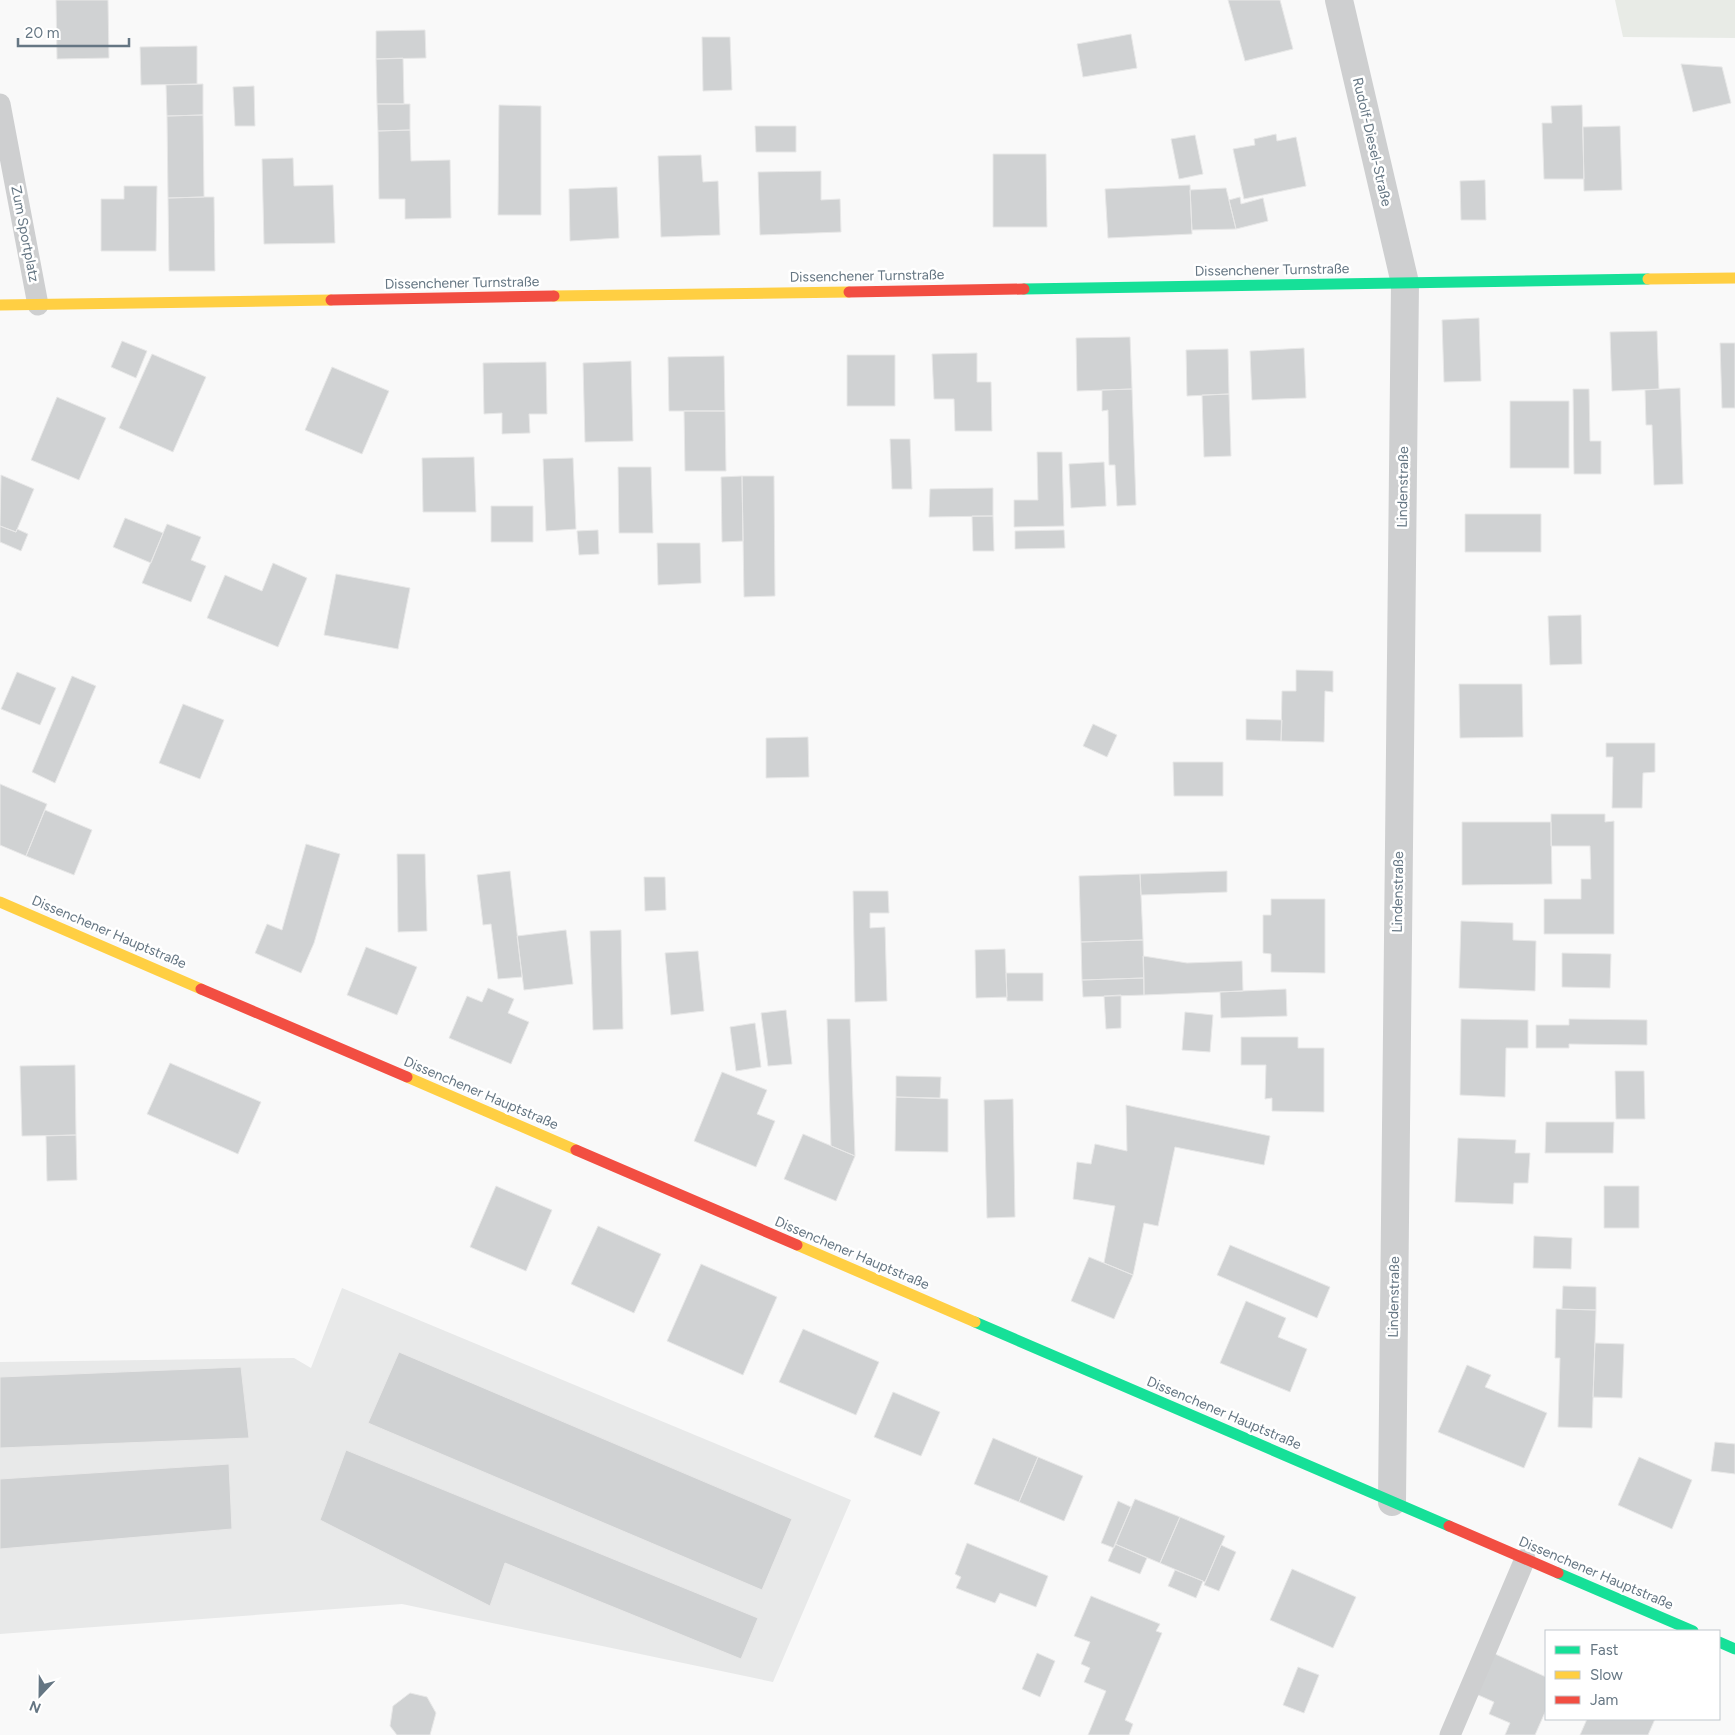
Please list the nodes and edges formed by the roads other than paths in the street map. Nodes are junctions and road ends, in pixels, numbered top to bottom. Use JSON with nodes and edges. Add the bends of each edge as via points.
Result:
{"nodes":[{"id":1,"x":1339,"y":0,"type":"edge"},
{"id":2,"x":0,"y":104,"type":"edge"},
{"id":3,"x":1735,"y":278,"type":"edge"},
{"id":4,"x":1405,"y":283,"type":"junction"},
{"id":5,"x":38,"y":305,"type":"junction"},
{"id":6,"x":0,"y":306,"type":"edge"},
{"id":7,"x":0,"y":902,"type":"edge"},
{"id":8,"x":1392,"y":1502,"type":"junction"},
{"id":9,"x":1526,"y":1559,"type":"junction"},
{"id":10,"x":1691,"y":1630,"type":"edge"},
{"id":11,"x":1720,"y":1642,"type":"edge"},
{"id":12,"x":1735,"y":1649,"type":"edge"},
{"id":13,"x":1450,"y":1735,"type":"edge"}],
"edges":[{"from":1,"to":4,"type":"street","name":"Rudolf-Diesel-Straße"},
{"from":2,"to":5,"type":"lane","name":"Zum Sportplatz"},
{"from":3,"to":4,"type":"main road","name":"Dissenchener Turnstraße"},
{"from":4,"to":5,"type":"main road","name":"Dissenchener Turnstraße"},
{"from":4,"to":8,"type":"street","name":"Lindenstraße"},
{"from":5,"to":6,"type":"main road","name":"Dissenchener Turnstraße"},
{"from":7,"to":8,"type":"main road","name":"Dissenchener Hauptstraße"},
{"from":8,"to":9,"type":"main road","name":"Dissenchener Hauptstraße"},
{"from":9,"to":10,"type":"main road","name":"Dissenchener Hauptstraße"},
{"from":9,"to":13,"type":"lane"},
{"from":11,"to":12,"type":"main road"}]}
